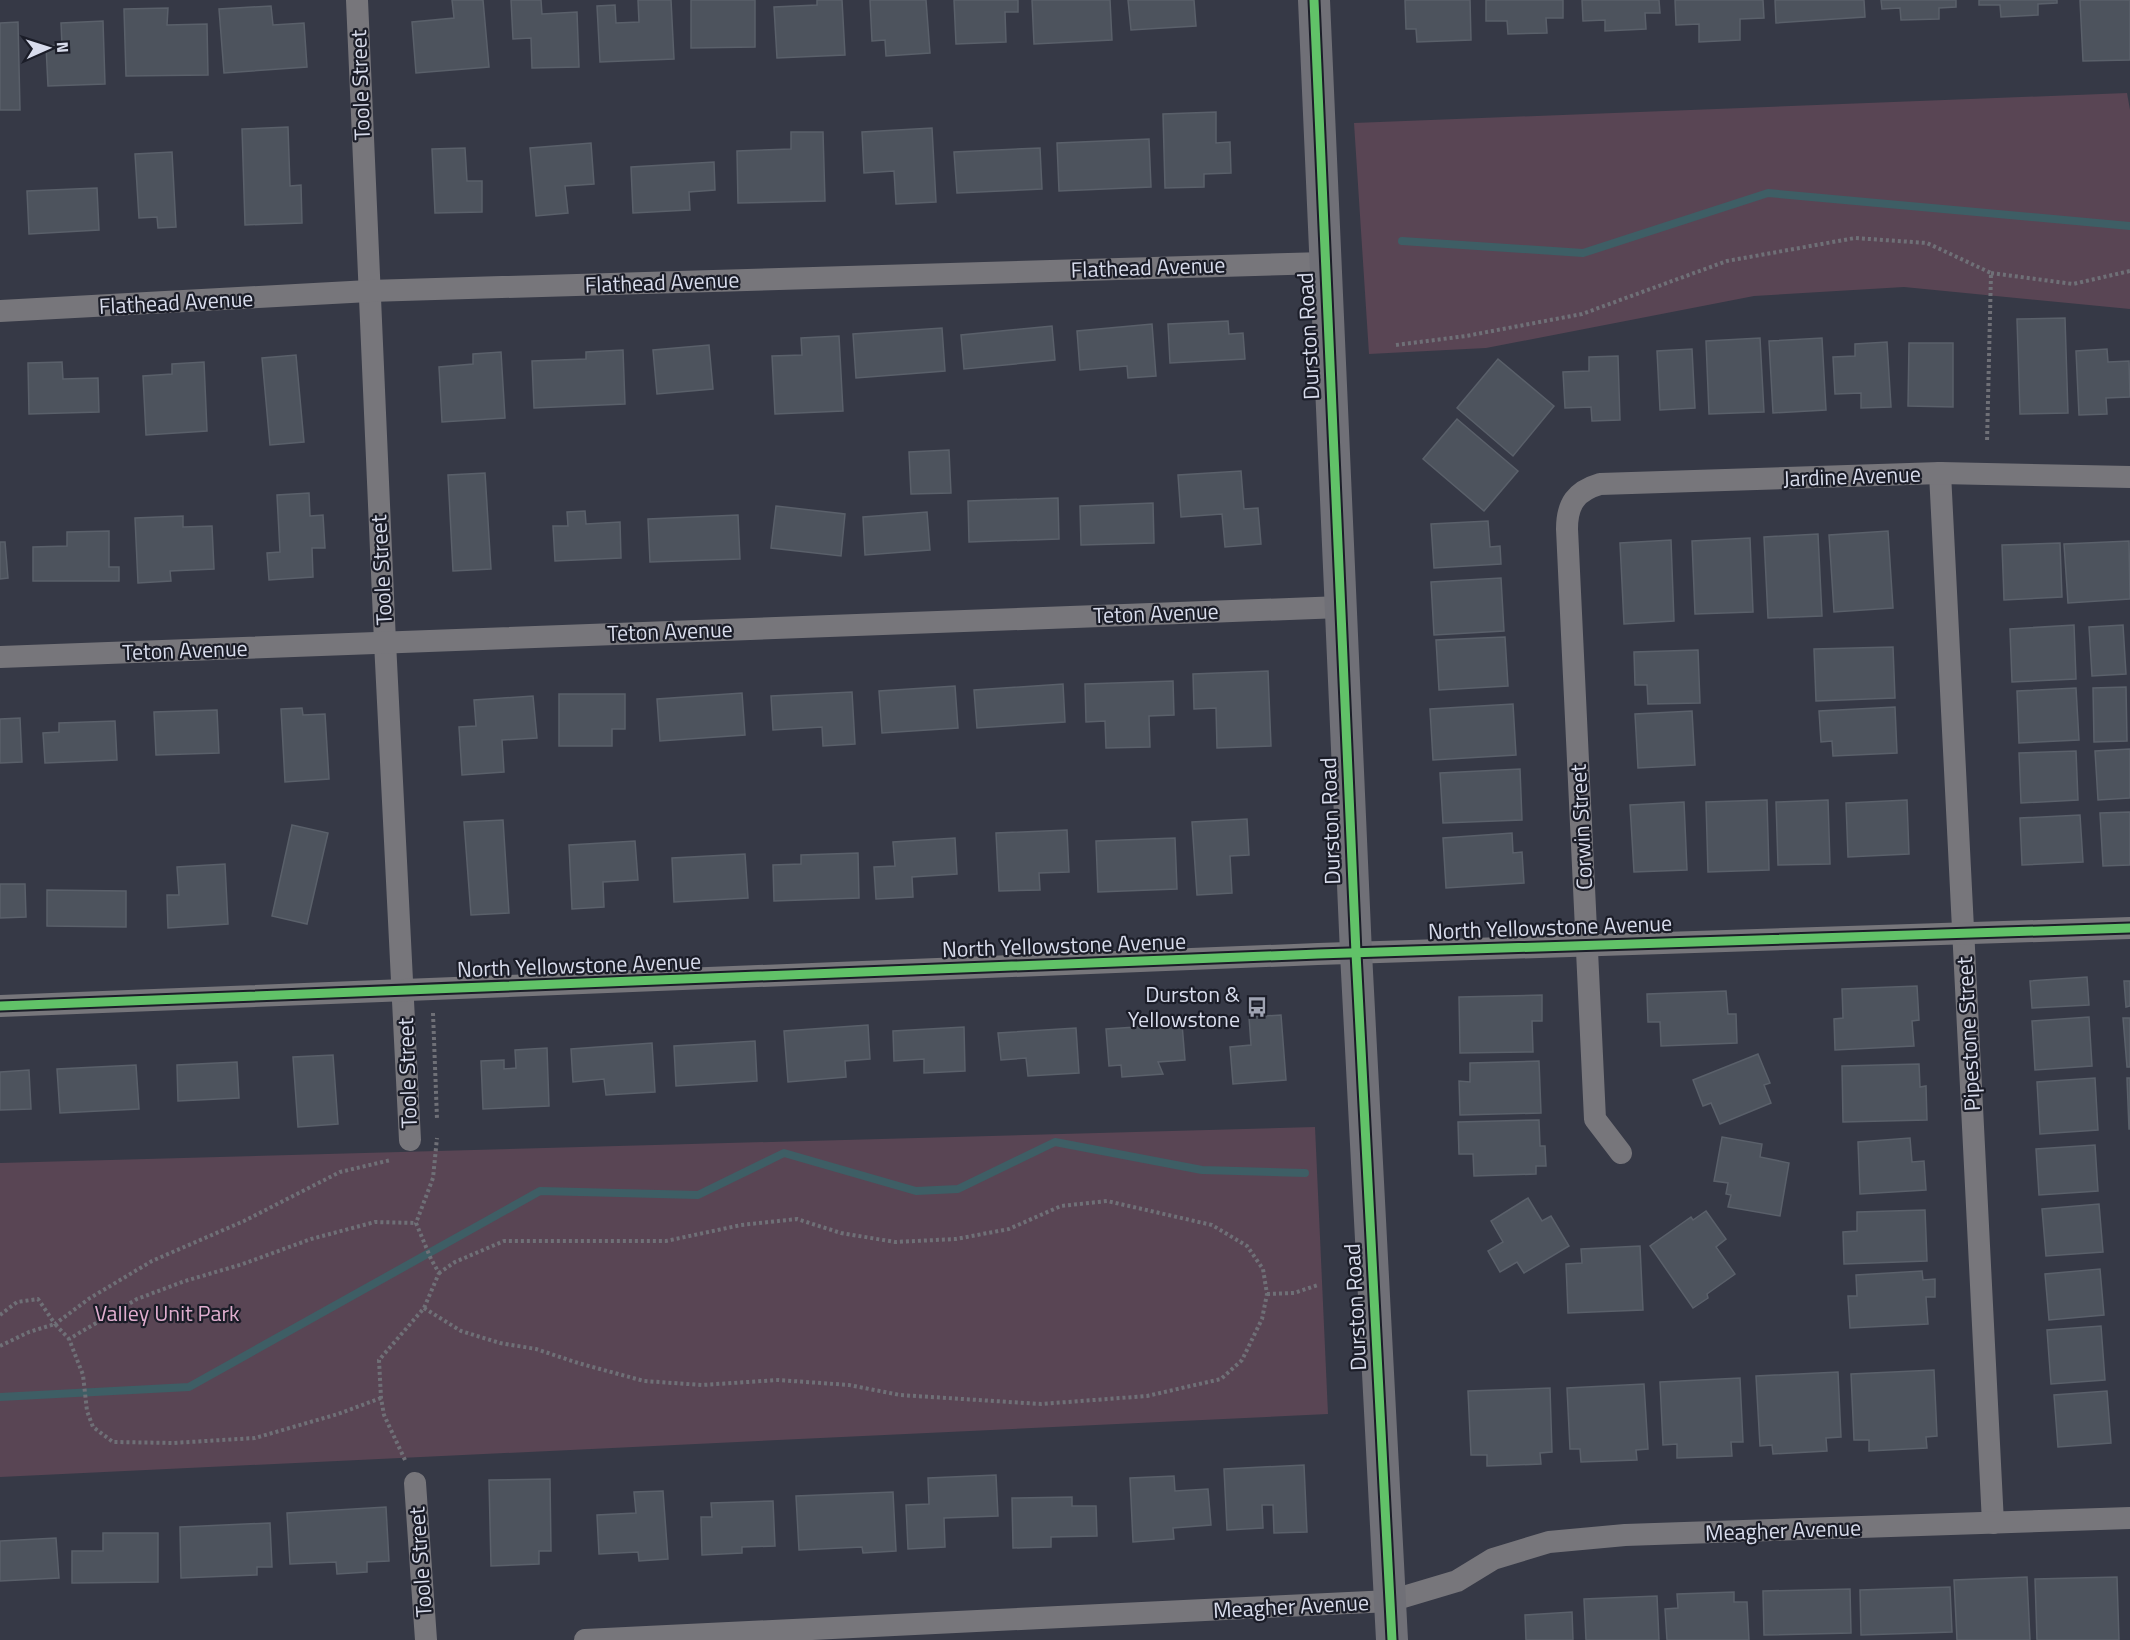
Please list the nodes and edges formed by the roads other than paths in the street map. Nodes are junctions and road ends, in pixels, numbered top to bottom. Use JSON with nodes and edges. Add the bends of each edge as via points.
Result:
{"nodes":[{"id":1,"x":357,"y":0,"type":"edge"},
{"id":2,"x":1314,"y":0,"type":"edge"},
{"id":3,"x":1324,"y":263,"type":"junction"},
{"id":4,"x":369,"y":291,"type":"junction"},
{"id":5,"x":0,"y":311,"type":"edge"},
{"id":6,"x":1940,"y":473,"type":"junction"},
{"id":7,"x":2130,"y":477,"type":"edge"},
{"id":8,"x":1578,"y":495,"type":"joint"},
{"id":9,"x":1341,"y":607,"type":"junction"},
{"id":10,"x":385,"y":642,"type":"junction"},
{"id":11,"x":0,"y":657,"type":"edge"},
{"id":12,"x":2130,"y":928,"type":"edge"},
{"id":13,"x":1963,"y":933,"type":"junction"},
{"id":14,"x":1587,"y":945,"type":"junction"},
{"id":15,"x":1356,"y":953,"type":"junction"},
{"id":16,"x":404,"y":991,"type":"junction"},
{"id":17,"x":0,"y":1006,"type":"edge"},
{"id":18,"x":410,"y":1140,"type":"dead end"},
{"id":19,"x":1622,"y":1153,"type":"dead end"},
{"id":20,"x":415,"y":1483,"type":"road end"},
{"id":21,"x":2130,"y":1518,"type":"edge"},
{"id":22,"x":1993,"y":1522,"type":"junction"},
{"id":23,"x":1390,"y":1601,"type":"junction"},
{"id":24,"x":426,"y":1640,"type":"edge"},
{"id":25,"x":585,"y":1640,"type":"edge"},
{"id":26,"x":1392,"y":1640,"type":"edge"}],
"edges":[{"from":1,"to":4,"type":"street","name":"Toole Street"},
{"from":2,"to":3,"type":"main road","name":"Durston Road"},
{"from":3,"to":4,"type":"street","name":"Flathead Avenue"},
{"from":3,"to":9,"type":"main road","name":"Durston Road"},
{"from":4,"to":5,"type":"street","name":"Flathead Avenue"},
{"from":4,"to":10,"type":"street","name":"Toole Street"},
{"from":6,"to":7,"type":"street","name":"Jardine Avenue"},
{"from":6,"to":8,"type":"street","name":"Jardine Avenue","via":[[1600,484]]},
{"from":6,"to":13,"type":"street","name":"Pipestone Street"},
{"from":8,"to":14,"type":"street","name":"Corwin Street","via":[[1569,507],[1567,529]]},
{"from":9,"to":10,"type":"street","name":"Teton Avenue"},
{"from":9,"to":15,"type":"main road","name":"Durston Road"},
{"from":10,"to":11,"type":"street","name":"Teton Avenue"},
{"from":10,"to":16,"type":"street","name":"Toole Street"},
{"from":12,"to":13,"type":"street","name":"North Yellowstone Avenue"},
{"from":13,"to":14,"type":"street","name":"North Yellowstone Avenue"},
{"from":13,"to":22,"type":"street","name":"Pipestone Street"},
{"from":14,"to":15,"type":"street","name":"North Yellowstone Avenue"},
{"from":14,"to":19,"type":"street","name":"Corwin Street","via":[[1595,1119]]},
{"from":15,"to":16,"type":"street","name":"North Yellowstone Avenue"},
{"from":15,"to":23,"type":"main road","name":"Durston Road"},
{"from":16,"to":17,"type":"street","name":"North Yellowstone Avenue"},
{"from":16,"to":18,"type":"street","name":"Toole Street"},
{"from":20,"to":24,"type":"street","name":"Toole Street"},
{"from":21,"to":22,"type":"street","name":"Meagher Avenue"},
{"from":22,"to":23,"type":"street","name":"Meagher Avenue","via":[[1625,1535],[1549,1542],[1493,1559],[1457,1581]]},
{"from":23,"to":25,"type":"street","name":"Meagher Avenue"},
{"from":23,"to":26,"type":"main road","name":"Durston Road"}]}
